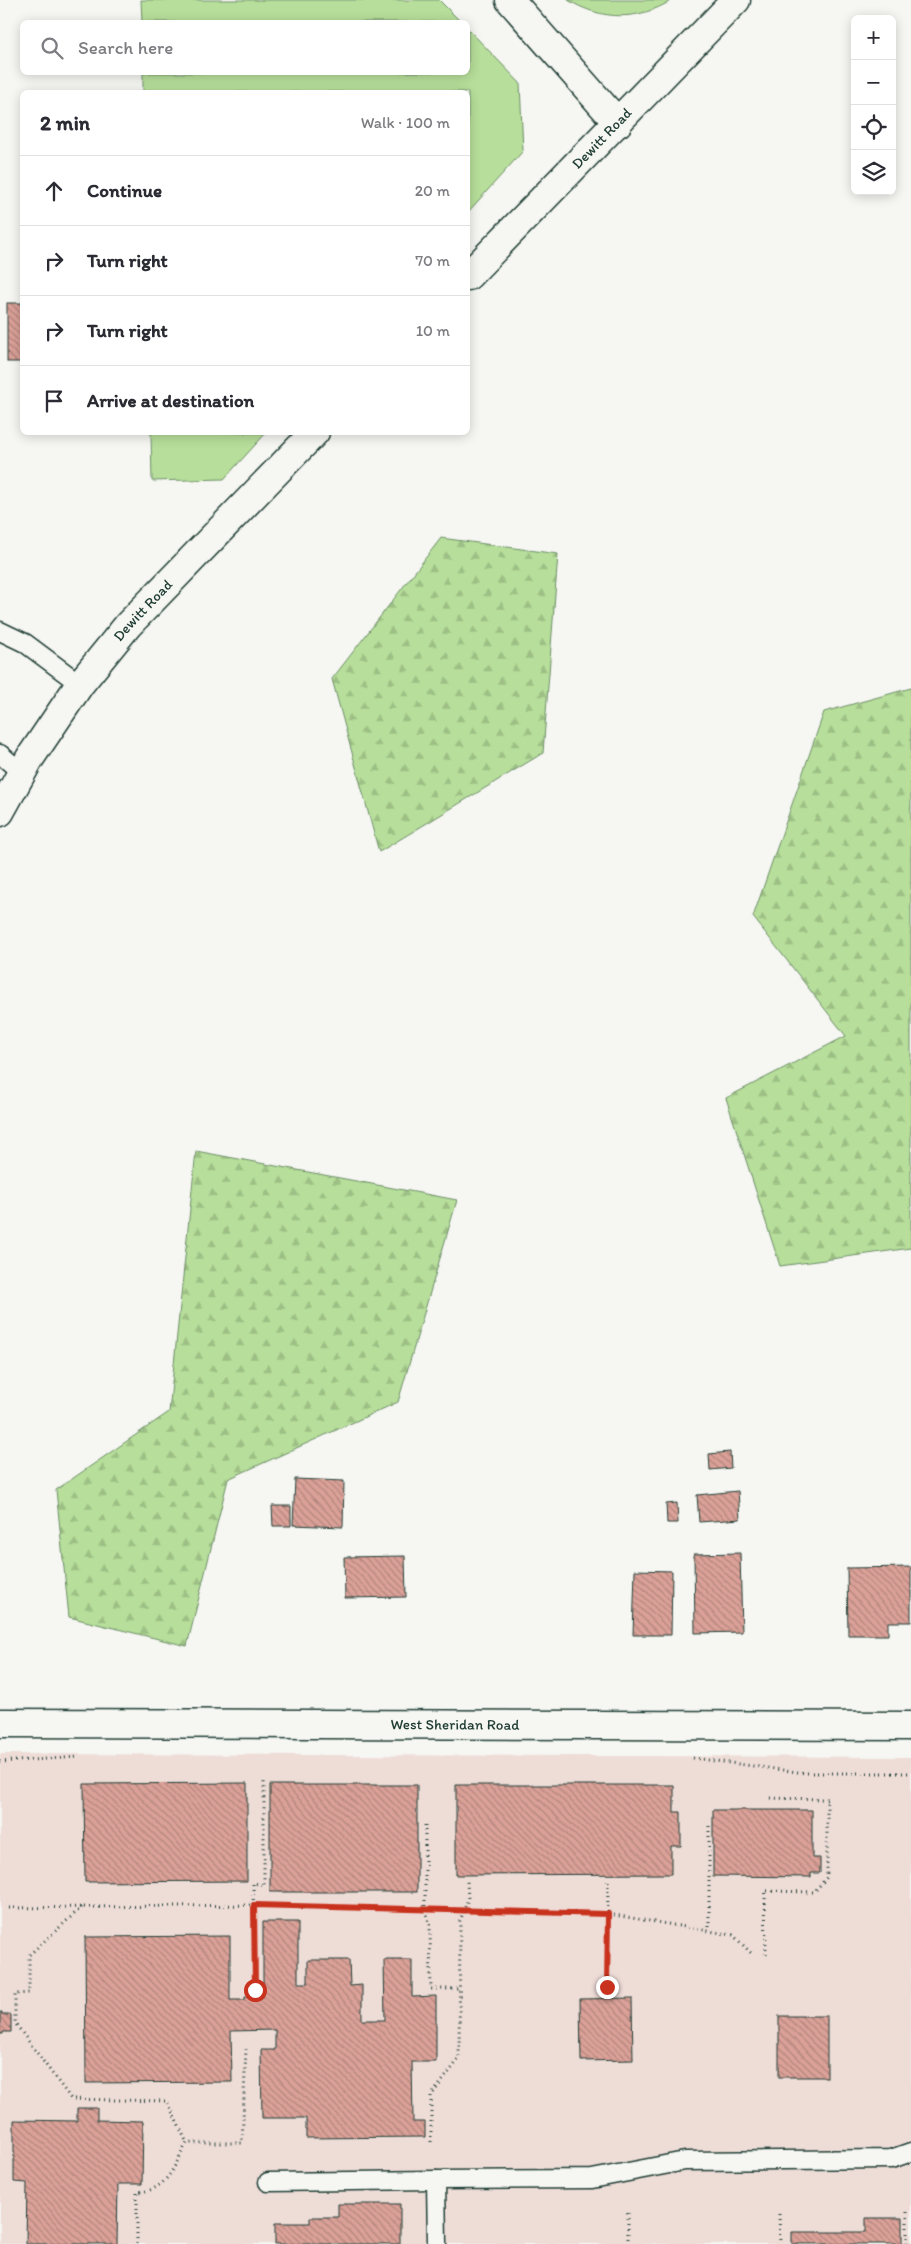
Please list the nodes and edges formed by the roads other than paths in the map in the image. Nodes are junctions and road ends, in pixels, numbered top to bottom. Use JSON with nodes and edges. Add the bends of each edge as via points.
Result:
{"nodes":[{"id":1,"x":510,"y":0,"type":"edge"},
{"id":2,"x":736,"y":0,"type":"edge"},
{"id":3,"x":618,"y":123,"type":"junction"},
{"id":4,"x":470,"y":274,"type":"edge"},
{"id":5,"x":312,"y":435,"type":"edge"},
{"id":6,"x":0,"y":632,"type":"edge"},
{"id":7,"x":80,"y":684,"type":"junction"},
{"id":8,"x":0,"y":754,"type":"edge"},
{"id":9,"x":22,"y":773,"type":"junction"},
{"id":10,"x":0,"y":812,"type":"edge"},
{"id":11,"x":0,"y":1723,"type":"edge"},
{"id":12,"x":911,"y":1726,"type":"edge"},
{"id":13,"x":911,"y":2152,"type":"edge"},
{"id":14,"x":436,"y":2180,"type":"junction"},
{"id":15,"x":268,"y":2182,"type":"dead end"},
{"id":16,"x":437,"y":2244,"type":"edge"}],
"edges":[{"from":1,"to":3,"type":"street"},
{"from":2,"to":3,"type":"street","name":"Dewitt Road"},
{"from":3,"to":4,"type":"street","name":"Dewitt Road"},
{"from":5,"to":7,"type":"street","name":"Dewitt Road","via":[[128,625]]},
{"from":6,"to":7,"type":"lane","via":[[25,643]]},
{"from":7,"to":9,"type":"street","name":"Dewitt Road"},
{"from":8,"to":9,"type":"lane"},
{"from":9,"to":10,"type":"street","name":"Dewitt Road"},
{"from":11,"to":12,"type":"street","name":"West Sheridan Road"},
{"from":13,"to":14,"type":"lane","via":[[891,2159],[685,2161],[592,2179]]},
{"from":14,"to":15,"type":"lane"},
{"from":14,"to":16,"type":"lane"}]}
